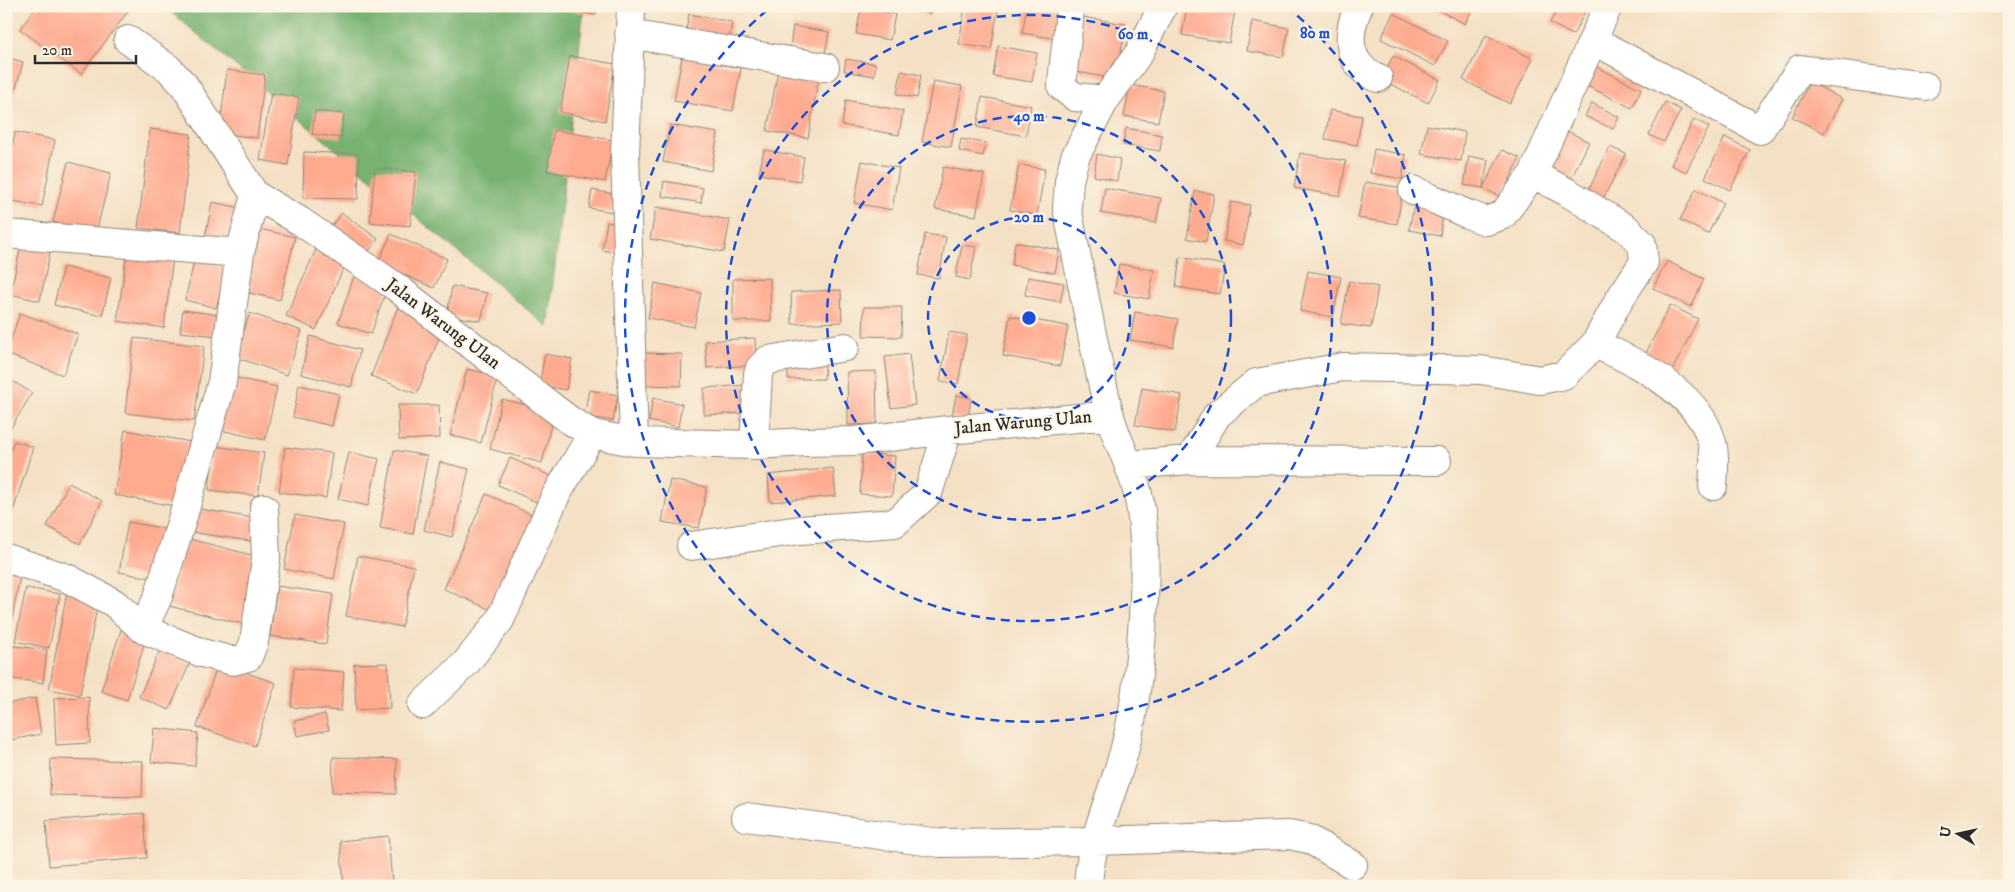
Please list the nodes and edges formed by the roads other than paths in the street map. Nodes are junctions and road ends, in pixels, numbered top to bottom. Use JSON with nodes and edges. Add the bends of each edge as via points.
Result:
{"nodes":[{"id":1,"x":631,"y":6,"type":"edge"},
{"id":2,"x":1070,"y":6,"type":"edge"},
{"id":3,"x":1164,"y":6,"type":"edge"},
{"id":4,"x":1359,"y":6,"type":"edge"},
{"id":5,"x":1608,"y":6,"type":"edge"},
{"id":6,"x":629,"y":34,"type":"junction"},
{"id":7,"x":128,"y":40,"type":"dead end"},
{"id":8,"x":1593,"y":40,"type":"junction"},
{"id":9,"x":825,"y":67,"type":"dead end"},
{"id":10,"x":1378,"y":78,"type":"dead end"},
{"id":11,"x":1925,"y":86,"type":"dead end"},
{"id":12,"x":1105,"y":100,"type":"junction"},
{"id":13,"x":1533,"y":174,"type":"junction"},
{"id":14,"x":1413,"y":190,"type":"dead end"},
{"id":15,"x":255,"y":195,"type":"junction"},
{"id":16,"x":6,"y":234,"type":"edge"},
{"id":17,"x":240,"y":253,"type":"junction"},
{"id":18,"x":1595,"y":344,"type":"junction"},
{"id":19,"x":845,"y":347,"type":"dead end"},
{"id":20,"x":1110,"y":415,"type":"junction"},
{"id":21,"x":948,"y":430,"type":"junction"},
{"id":22,"x":592,"y":434,"type":"junction"},
{"id":23,"x":634,"y":442,"type":"junction"},
{"id":24,"x":754,"y":445,"type":"junction"},
{"id":25,"x":1190,"y":460,"type":"junction"},
{"id":26,"x":1437,"y":461,"type":"dead end"},
{"id":27,"x":1129,"y":465,"type":"junction"},
{"id":28,"x":1712,"y":486,"type":"dead end"},
{"id":29,"x":264,"y":508,"type":"dead end"},
{"id":30,"x":691,"y":546,"type":"dead end"},
{"id":31,"x":6,"y":558,"type":"edge"},
{"id":32,"x":143,"y":629,"type":"junction"},
{"id":33,"x":422,"y":705,"type":"dead end"},
{"id":34,"x":746,"y":817,"type":"dead end"},
{"id":35,"x":1095,"y":841,"type":"junction"},
{"id":36,"x":1353,"y":865,"type":"dead end"},
{"id":37,"x":1088,"y":886,"type":"edge"}],
"edges":[{"from":1,"to":6,"type":"street"},
{"from":2,"to":12,"type":"street","via":[[1062,86],[1075,96]]},
{"from":3,"to":12,"type":"street","via":[[1139,53]]},
{"from":4,"to":10,"type":"street","via":[[1350,35],[1352,52],[1364,71]]},
{"from":5,"to":8,"type":"street"},
{"from":6,"to":9,"type":"street"},
{"from":6,"to":23,"type":"street","via":[[625,155]]},
{"from":7,"to":15,"type":"street","name":"Jalan Warung Ulan","via":[[168,68],[184,85]]},
{"from":8,"to":11,"type":"street","via":[[1760,130],[1800,69]]},
{"from":8,"to":13,"type":"street"},
{"from":12,"to":20,"type":"street","via":[[1075,156],[1067,208]]},
{"from":13,"to":14,"type":"street","via":[[1503,215],[1486,220]]},
{"from":13,"to":18,"type":"street","via":[[1628,229],[1642,244],[1644,262]]},
{"from":15,"to":17,"type":"street"},
{"from":15,"to":22,"type":"street","name":"Jalan Warung Ulan","via":[[300,221],[396,287]]},
{"from":16,"to":17,"type":"street"},
{"from":17,"to":32,"type":"street","via":[[222,382],[158,597]]},
{"from":18,"to":25,"type":"street","via":[[1564,375],[1540,380],[1481,370],[1343,367],[1256,383],[1217,414]]},
{"from":18,"to":28,"type":"street","via":[[1649,370],[1686,399],[1710,436],[1715,461]]},
{"from":19,"to":24,"type":"street","via":[[768,360],[760,368],[756,386]]},
{"from":20,"to":21,"type":"street","name":"Jalan Warung Ulan"},
{"from":20,"to":27,"type":"street","name":"Jalan Warung Ulan"},
{"from":21,"to":24,"type":"street","name":"Jalan Warung Ulan","via":[[855,442]]},
{"from":21,"to":30,"type":"street","via":[[928,493],[895,523],[800,530]]},
{"from":22,"to":23,"type":"street","name":"Jalan Warung Ulan"},
{"from":22,"to":33,"type":"street","via":[[555,497],[500,620],[466,663]]},
{"from":23,"to":24,"type":"street","name":"Jalan Warung Ulan"},
{"from":25,"to":26,"type":"street"},
{"from":25,"to":27,"type":"street"},
{"from":27,"to":35,"type":"street","name":"Jalan Warung Ulan","via":[[1139,496],[1143,532],[1142,631],[1130,728]]},
{"from":29,"to":32,"type":"street","via":[[266,559],[254,642],[248,657],[234,661],[202,653]]},
{"from":31,"to":32,"type":"street","via":[[67,578],[114,603]]},
{"from":34,"to":35,"type":"street","via":[[940,843]]},
{"from":35,"to":36,"type":"street","via":[[1289,835],[1309,839]]},
{"from":35,"to":37,"type":"street","name":"Jalan Warung Ulan"}]}
